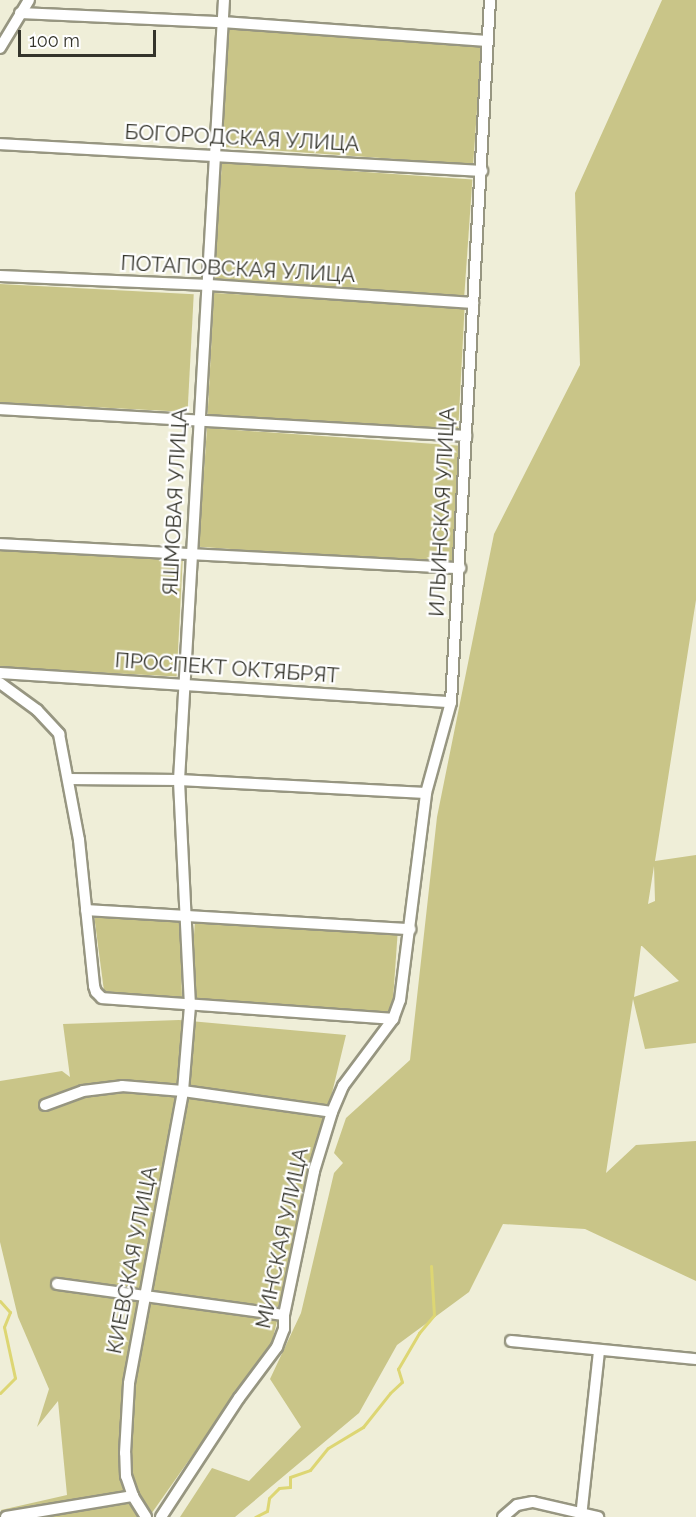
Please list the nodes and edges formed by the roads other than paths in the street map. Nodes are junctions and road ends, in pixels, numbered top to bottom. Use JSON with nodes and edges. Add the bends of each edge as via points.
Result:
{"nodes":[{"id":1,"x":29,"y":0,"type":"edge"},
{"id":2,"x":224,"y":0,"type":"edge"},
{"id":3,"x":490,"y":0,"type":"edge"},
{"id":4,"x":20,"y":13,"type":"junction"},
{"id":5,"x":222,"y":22,"type":"junction"},
{"id":6,"x":488,"y":41,"type":"junction"},
{"id":7,"x":0,"y":48,"type":"edge"},
{"id":8,"x":0,"y":144,"type":"edge"},
{"id":9,"x":215,"y":156,"type":"junction"},
{"id":10,"x":482,"y":171,"type":"junction"},
{"id":11,"x":0,"y":276,"type":"edge"},
{"id":12,"x":209,"y":285,"type":"junction"},
{"id":13,"x":473,"y":303,"type":"junction"},
{"id":14,"x":0,"y":409,"type":"edge"},
{"id":15,"x":199,"y":423,"type":"junction"},
{"id":16,"x":466,"y":436,"type":"junction"},
{"id":17,"x":0,"y":544,"type":"edge"},
{"id":18,"x":191,"y":553,"type":"junction"},
{"id":19,"x":460,"y":568,"type":"junction"},
{"id":20,"x":0,"y":673,"type":"edge"},
{"id":21,"x":0,"y":683,"type":"edge"},
{"id":22,"x":184,"y":685,"type":"junction"},
{"id":23,"x":451,"y":702,"type":"junction"},
{"id":24,"x":68,"y":779,"type":"junction"},
{"id":25,"x":179,"y":780,"type":"junction"},
{"id":26,"x":426,"y":793,"type":"junction"},
{"id":27,"x":86,"y":910,"type":"junction"},
{"id":28,"x":187,"y":914,"type":"junction"},
{"id":29,"x":410,"y":929,"type":"junction"},
{"id":30,"x":190,"y":1006,"type":"junction"},
{"id":31,"x":393,"y":1019,"type":"junction"},
{"id":32,"x":183,"y":1091,"type":"junction"},
{"id":33,"x":45,"y":1105,"type":"dead end"},
{"id":34,"x":332,"y":1112,"type":"junction"},
{"id":35,"x":57,"y":1284,"type":"dead end"},
{"id":36,"x":145,"y":1294,"type":"junction"},
{"id":37,"x":284,"y":1315,"type":"junction"},
{"id":38,"x":511,"y":1341,"type":"dead end"},
{"id":39,"x":599,"y":1351,"type":"junction"},
{"id":40,"x":696,"y":1359,"type":"edge"},
{"id":41,"x":133,"y":1496,"type":"junction"},
{"id":42,"x":581,"y":1515,"type":"edge"},
{"id":43,"x":6,"y":1517,"type":"edge"},
{"id":44,"x":146,"y":1517,"type":"edge"},
{"id":45,"x":161,"y":1517,"type":"edge"},
{"id":46,"x":503,"y":1517,"type":"edge"},
{"id":47,"x":597,"y":1517,"type":"edge"}],
"edges":[{"from":1,"to":4,"type":"street"},
{"from":2,"to":5,"type":"street","name":"ЯШМОВАЯ УЛИЦА"},
{"from":3,"to":6,"type":"street","name":"ИЛЬИНСКАЯ УЛИЦА"},
{"from":4,"to":5,"type":"street"},
{"from":4,"to":7,"type":"street"},
{"from":5,"to":6,"type":"street"},
{"from":5,"to":9,"type":"street","name":"ЯШМОВАЯ УЛИЦА"},
{"from":6,"to":10,"type":"street","name":"ИЛЬИНСКАЯ УЛИЦА"},
{"from":8,"to":9,"type":"street","name":"БОГОРОДСКАЯ УЛИЦА"},
{"from":9,"to":10,"type":"street","name":"БОГОРОДСКАЯ УЛИЦА"},
{"from":9,"to":12,"type":"street","name":"ЯШМОВАЯ УЛИЦА"},
{"from":10,"to":13,"type":"street","name":"ИЛЬИНСКАЯ УЛИЦА"},
{"from":11,"to":12,"type":"street","name":"ПОТАПОВСКАЯ УЛИЦА"},
{"from":12,"to":13,"type":"street","name":"ПОТАПОВСКАЯ УЛИЦА"},
{"from":12,"to":15,"type":"street","name":"ЯШМОВАЯ УЛИЦА"},
{"from":13,"to":16,"type":"street","name":"ИЛЬИНСКАЯ УЛИЦА"},
{"from":14,"to":15,"type":"street"},
{"from":15,"to":16,"type":"street"},
{"from":15,"to":18,"type":"street","name":"ЯШМОВАЯ УЛИЦА"},
{"from":16,"to":19,"type":"street","name":"ИЛЬИНСКАЯ УЛИЦА"},
{"from":17,"to":18,"type":"street"},
{"from":18,"to":19,"type":"street"},
{"from":18,"to":22,"type":"street","name":"ЯШМОВАЯ УЛИЦА"},
{"from":19,"to":23,"type":"street","name":"ИЛЬИНСКАЯ УЛИЦА"},
{"from":20,"to":22,"type":"street","name":"ПРОСПЕКТ ОКТЯБРЯТ"},
{"from":21,"to":24,"type":"street","via":[[37,710],[59,734]]},
{"from":22,"to":23,"type":"street","name":"ПРОСПЕКТ ОКТЯБРЯТ"},
{"from":22,"to":25,"type":"street","name":"ЯШМОВАЯ УЛИЦА"},
{"from":23,"to":26,"type":"street","name":"ИЛЬИНСКАЯ УЛИЦА"},
{"from":24,"to":25,"type":"street"},
{"from":24,"to":27,"type":"street"},
{"from":25,"to":26,"type":"street"},
{"from":25,"to":28,"type":"street","name":"ЯШМОВАЯ УЛИЦА"},
{"from":26,"to":29,"type":"street","name":"ИЛЬИНСКАЯ УЛИЦА"},
{"from":27,"to":28,"type":"street"},
{"from":27,"to":30,"type":"street","via":[[96,992],[108,999]]},
{"from":28,"to":29,"type":"street"},
{"from":28,"to":30,"type":"street","name":"ЯШМОВАЯ УЛИЦА"},
{"from":29,"to":31,"type":"street","name":"ИЛЬИНСКАЯ УЛИЦА","via":[[400,1000]]},
{"from":30,"to":31,"type":"street"},
{"from":30,"to":32,"type":"street","name":"КИЕВСКАЯ УЛИЦА"},
{"from":31,"to":34,"type":"street","name":"МИНСКАЯ УЛИЦА","via":[[343,1086]]},
{"from":32,"to":33,"type":"street","via":[[122,1086],[83,1091]]},
{"from":32,"to":34,"type":"street"},
{"from":32,"to":36,"type":"street","name":"КИЕВСКАЯ УЛИЦА"},
{"from":34,"to":37,"type":"street","name":"МИНСКАЯ УЛИЦА","via":[[314,1171]]},
{"from":35,"to":36,"type":"street"},
{"from":36,"to":37,"type":"street"},
{"from":36,"to":41,"type":"street","name":"КИЕВСКАЯ УЛИЦА","via":[[129,1383],[126,1476]]},
{"from":37,"to":45,"type":"street","name":"МИНСКАЯ УЛИЦА","via":[[277,1347]]},
{"from":38,"to":39,"type":"street"},
{"from":39,"to":40,"type":"street"},
{"from":39,"to":42,"type":"street"},
{"from":41,"to":43,"type":"street"},
{"from":41,"to":44,"type":"street","name":"КИЕВСКАЯ УЛИЦА"},
{"from":42,"to":46,"type":"street","via":[[533,1502],[517,1505]]},
{"from":42,"to":47,"type":"street"}]}
